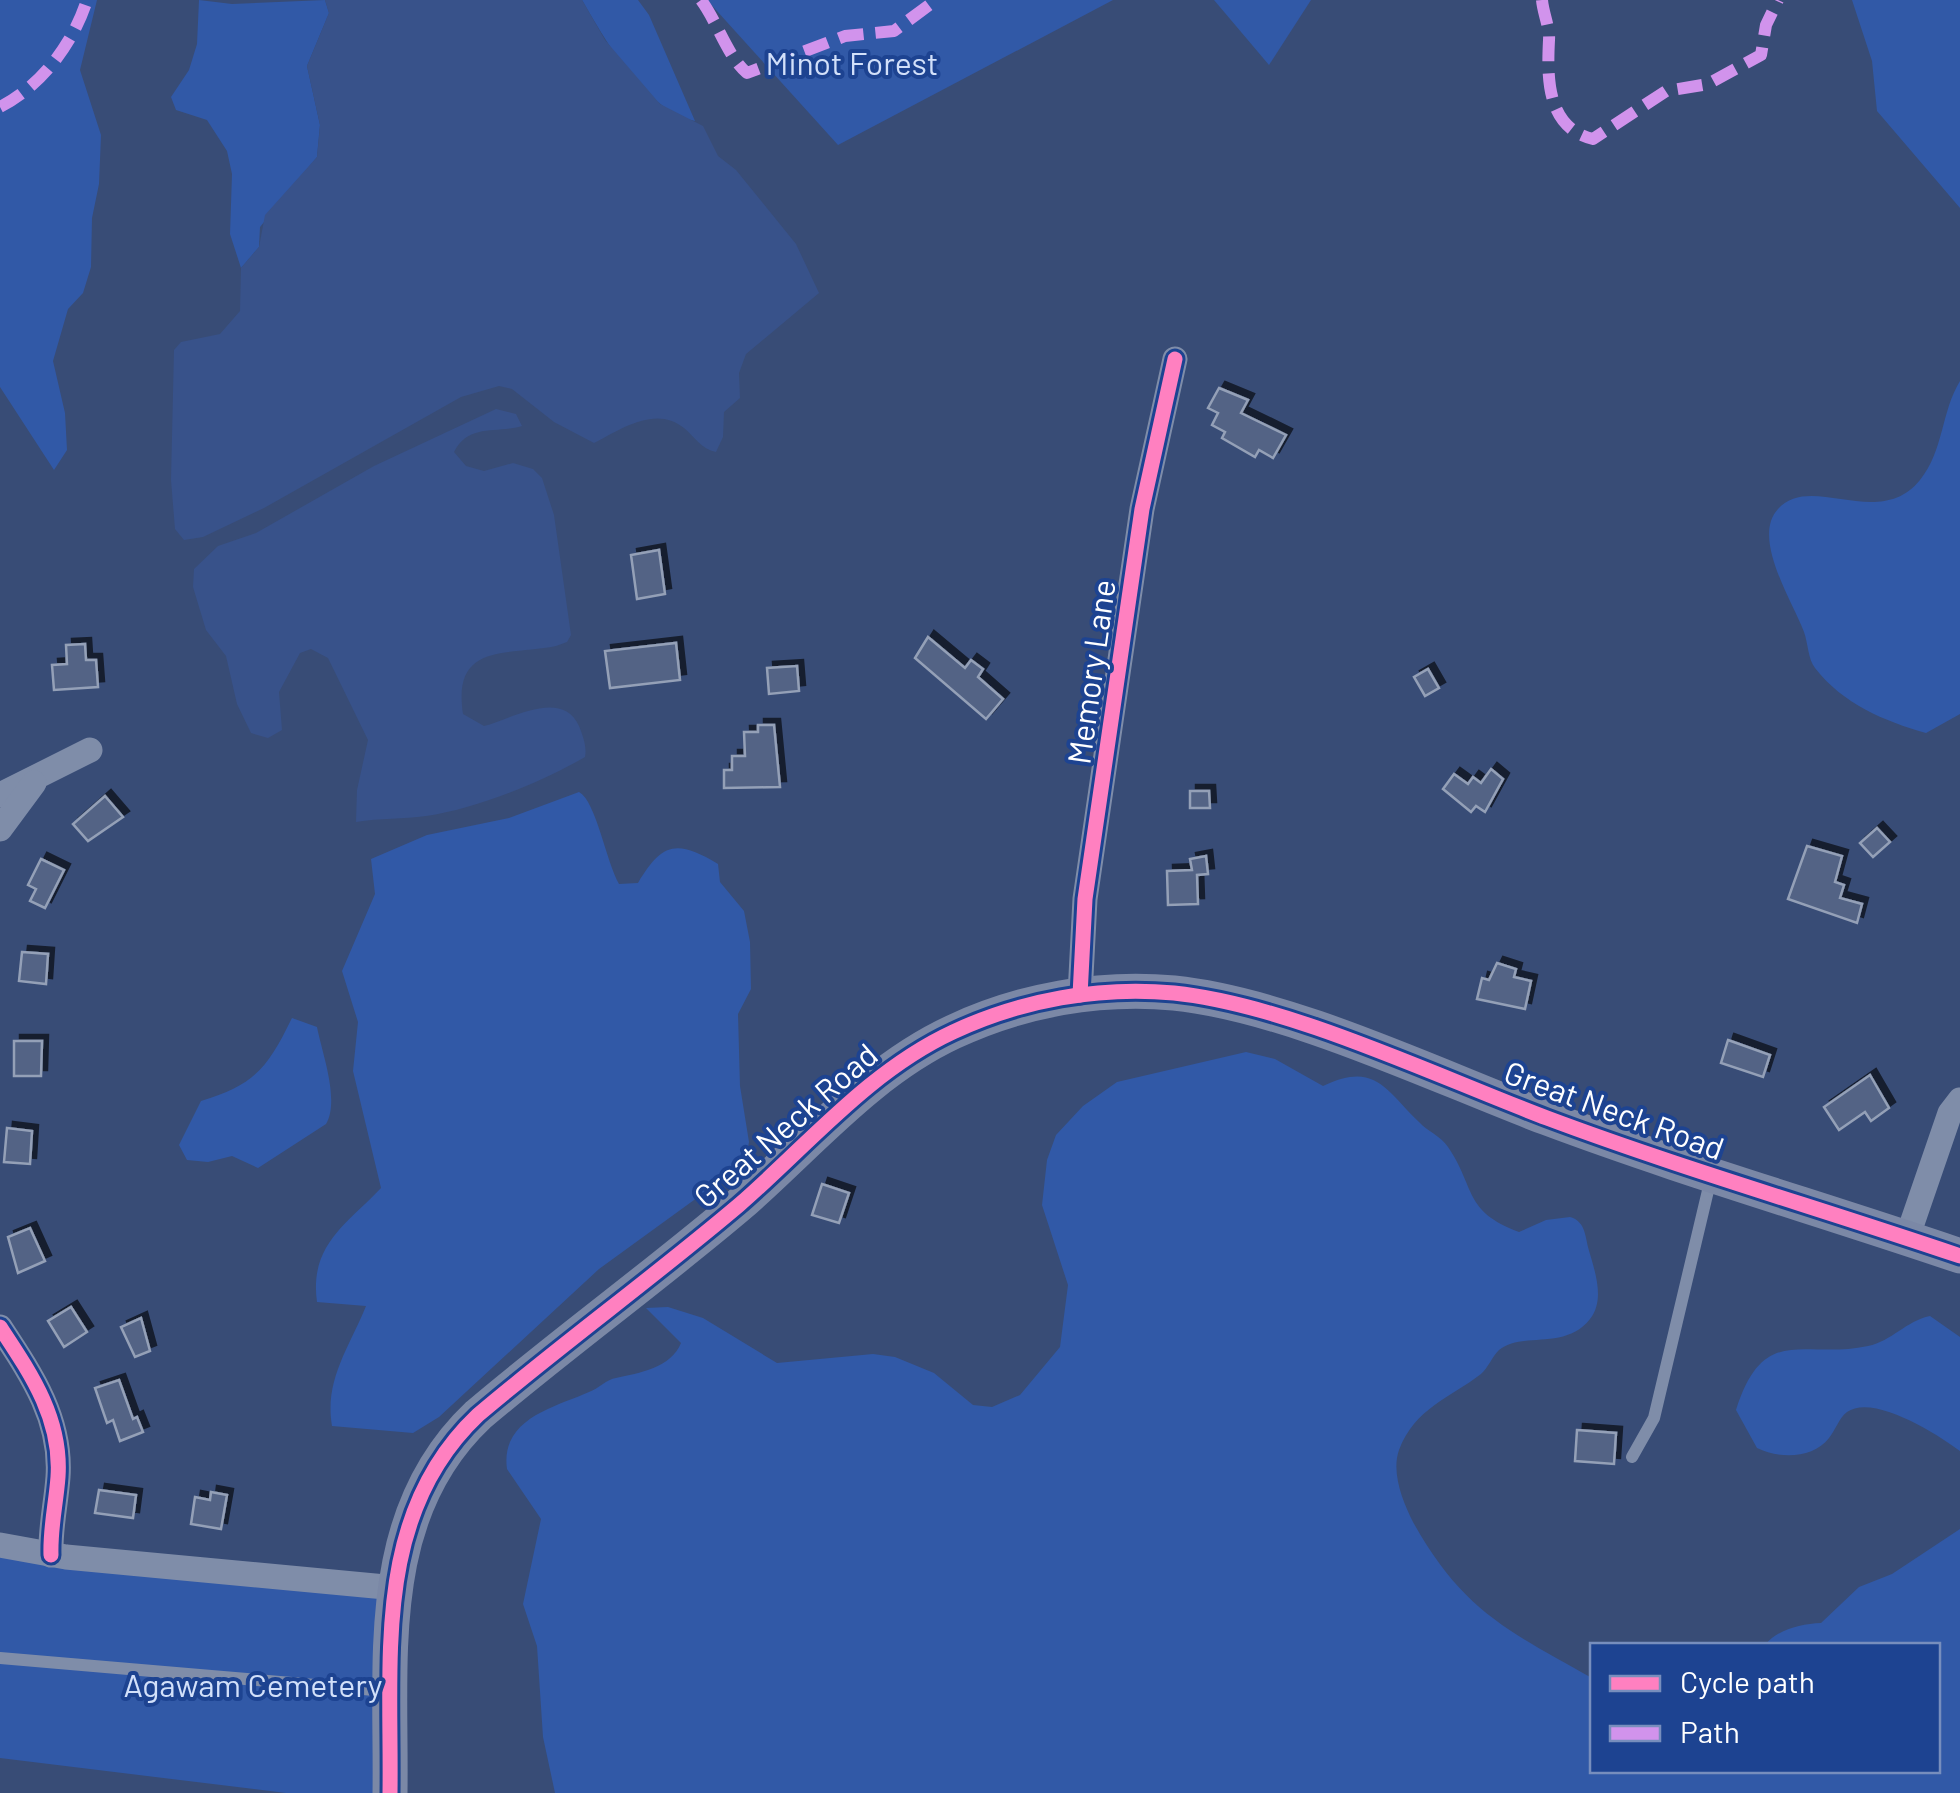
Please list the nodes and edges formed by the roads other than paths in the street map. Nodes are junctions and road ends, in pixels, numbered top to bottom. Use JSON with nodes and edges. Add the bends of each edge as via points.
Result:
{"nodes":[{"id":1,"x":1175,"y":359,"type":"dead end"},
{"id":2,"x":90,"y":750,"type":"dead end"},
{"id":3,"x":40,"y":776,"type":"junction"},
{"id":4,"x":0,"y":796,"type":"edge"},
{"id":5,"x":0,"y":829,"type":"edge"},
{"id":6,"x":1080,"y":996,"type":"junction"},
{"id":7,"x":1960,"y":1100,"type":"edge"},
{"id":8,"x":1712,"y":1176,"type":"junction"},
{"id":9,"x":1907,"y":1238,"type":"junction"},
{"id":10,"x":1960,"y":1256,"type":"edge"},
{"id":11,"x":0,"y":1327,"type":"edge"},
{"id":12,"x":1632,"y":1457,"type":"dead end"},
{"id":13,"x":0,"y":1545,"type":"edge"},
{"id":14,"x":51,"y":1555,"type":"junction"},
{"id":15,"x":396,"y":1588,"type":"junction"},
{"id":16,"x":0,"y":1658,"type":"edge"},
{"id":17,"x":390,"y":1692,"type":"junction"},
{"id":18,"x":390,"y":1793,"type":"edge"}],
"edges":[{"from":1,"to":6,"type":"street","name":"Memory Lane","via":[[1142,509],[1085,899]]},
{"from":2,"to":3,"type":"street"},
{"from":3,"to":4,"type":"street"},
{"from":3,"to":5,"type":"street"},
{"from":6,"to":8,"type":"street","name":"Great Neck Road","via":[[1162,992],[1228,1003]]},
{"from":6,"to":15,"type":"street","name":"Great Neck Road","via":[[969,1025],[895,1066],[712,1228],[478,1415],[417,1496]]},
{"from":7,"to":9,"type":"street"},
{"from":8,"to":9,"type":"street","name":"Great Neck Road"},
{"from":8,"to":12,"type":"lane","via":[[1654,1418]]},
{"from":9,"to":10,"type":"street","name":"Great Neck Road"},
{"from":11,"to":14,"type":"street","via":[[42,1396],[56,1434]]},
{"from":13,"to":14,"type":"street"},
{"from":14,"to":15,"type":"street"},
{"from":15,"to":17,"type":"street","name":"Great Neck Road"},
{"from":16,"to":17,"type":"lane"},
{"from":17,"to":18,"type":"street","name":"Great Neck Road"}]}
